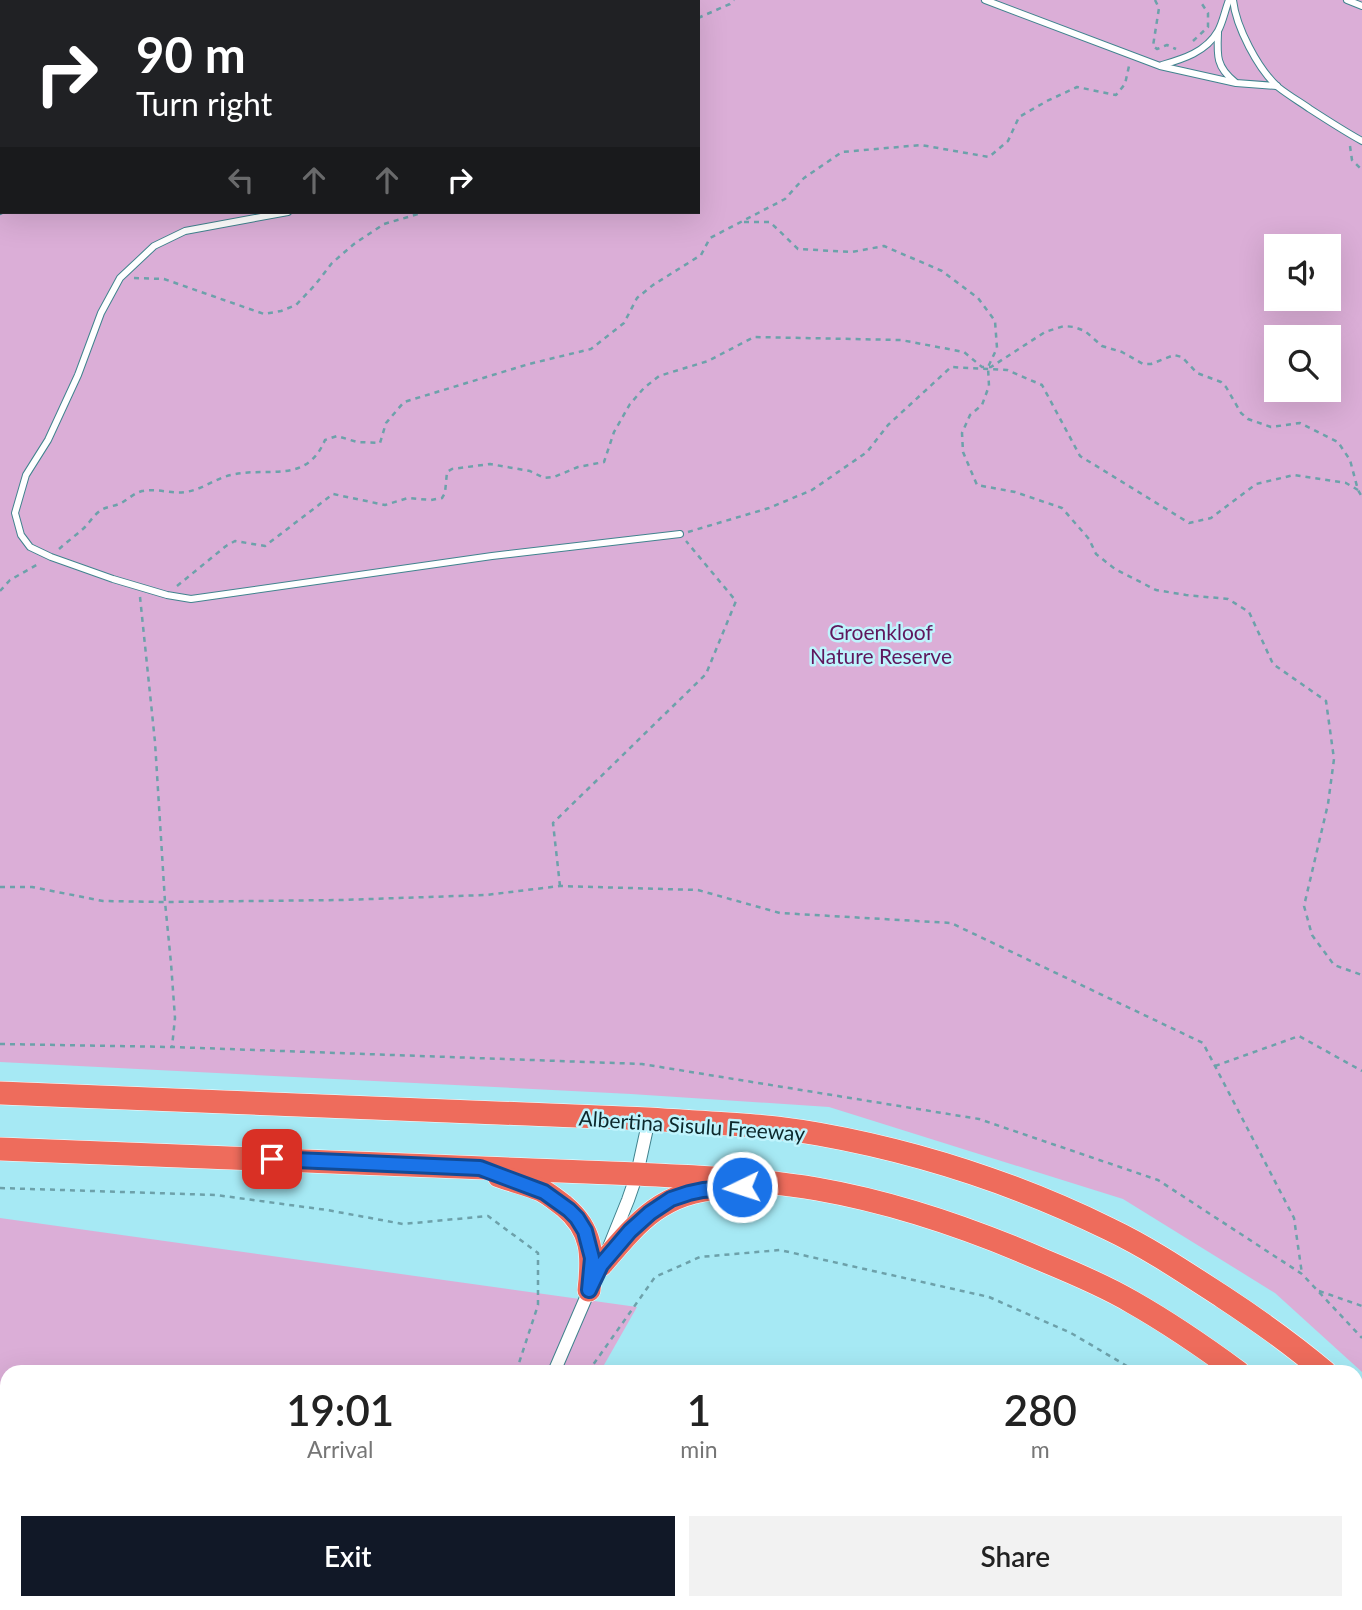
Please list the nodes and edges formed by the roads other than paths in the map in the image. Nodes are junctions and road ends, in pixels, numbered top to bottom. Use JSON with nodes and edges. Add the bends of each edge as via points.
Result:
{"nodes":[{"id":1,"x":985,"y":0,"type":"edge"},
{"id":2,"x":1231,"y":0,"type":"edge"},
{"id":3,"x":1347,"y":0,"type":"edge"},
{"id":4,"x":1362,"y":6,"type":"edge"},
{"id":5,"x":1218,"y":32,"type":"junction"},
{"id":6,"x":1160,"y":66,"type":"junction"},
{"id":7,"x":1236,"y":83,"type":"junction"},
{"id":8,"x":1277,"y":86,"type":"junction"},
{"id":9,"x":1362,"y":141,"type":"edge"},
{"id":10,"x":277,"y":214,"type":"edge"},
{"id":11,"x":680,"y":534,"type":"road end"},
{"id":12,"x":0,"y":1093,"type":"edge"},
{"id":13,"x":649,"y":1119,"type":"junction"},
{"id":14,"x":0,"y":1149,"type":"edge"},
{"id":15,"x":480,"y":1168,"type":"junction"},
{"id":16,"x":637,"y":1174,"type":"junction"},
{"id":17,"x":818,"y":1190,"type":"junction"},
{"id":18,"x":601,"y":1265,"type":"junction"},
{"id":19,"x":589,"y":1290,"type":"junction"},
{"id":20,"x":557,"y":1365,"type":"edge"},
{"id":21,"x":1229,"y":1365,"type":"edge"},
{"id":22,"x":1316,"y":1365,"type":"edge"}],
"edges":[{"from":1,"to":6,"type":"lane"},
{"from":2,"to":5,"type":"lane"},
{"from":2,"to":8,"type":"lane","via":[[1248,44]]},
{"from":3,"to":4,"type":"lane"},
{"from":5,"to":6,"type":"lane","via":[[1198,52]]},
{"from":5,"to":7,"type":"lane","via":[[1220,66]]},
{"from":6,"to":7,"type":"lane"},
{"from":7,"to":8,"type":"lane"},
{"from":8,"to":9,"type":"lane"},
{"from":10,"to":11,"type":"lane","via":[[185,231],[155,246],[120,278],[48,440],[26,475],[15,513],[30,547],[113,579],[191,599]]},
{"from":12,"to":13,"type":"highway","name":"Albertina Sisulu Freeway"},
{"from":13,"to":16,"type":"street"},
{"from":13,"to":22,"type":"highway","name":"Albertina Sisulu Freeway","via":[[817,1134],[894,1150],[1028,1193],[1111,1230],[1184,1272]]},
{"from":14,"to":15,"type":"highway"},
{"from":15,"to":16,"type":"highway"},
{"from":15,"to":19,"type":"highway","via":[[544,1192],[577,1218],[591,1253]]},
{"from":16,"to":17,"type":"highway","via":[[741,1179]]},
{"from":16,"to":18,"type":"street"},
{"from":17,"to":18,"type":"highway","via":[[742,1187],[703,1190],[671,1199],[630,1231]]},
{"from":17,"to":21,"type":"highway","via":[[894,1206],[1008,1244],[1130,1301]]},
{"from":18,"to":19,"type":"street"},
{"from":19,"to":20,"type":"street"}]}
